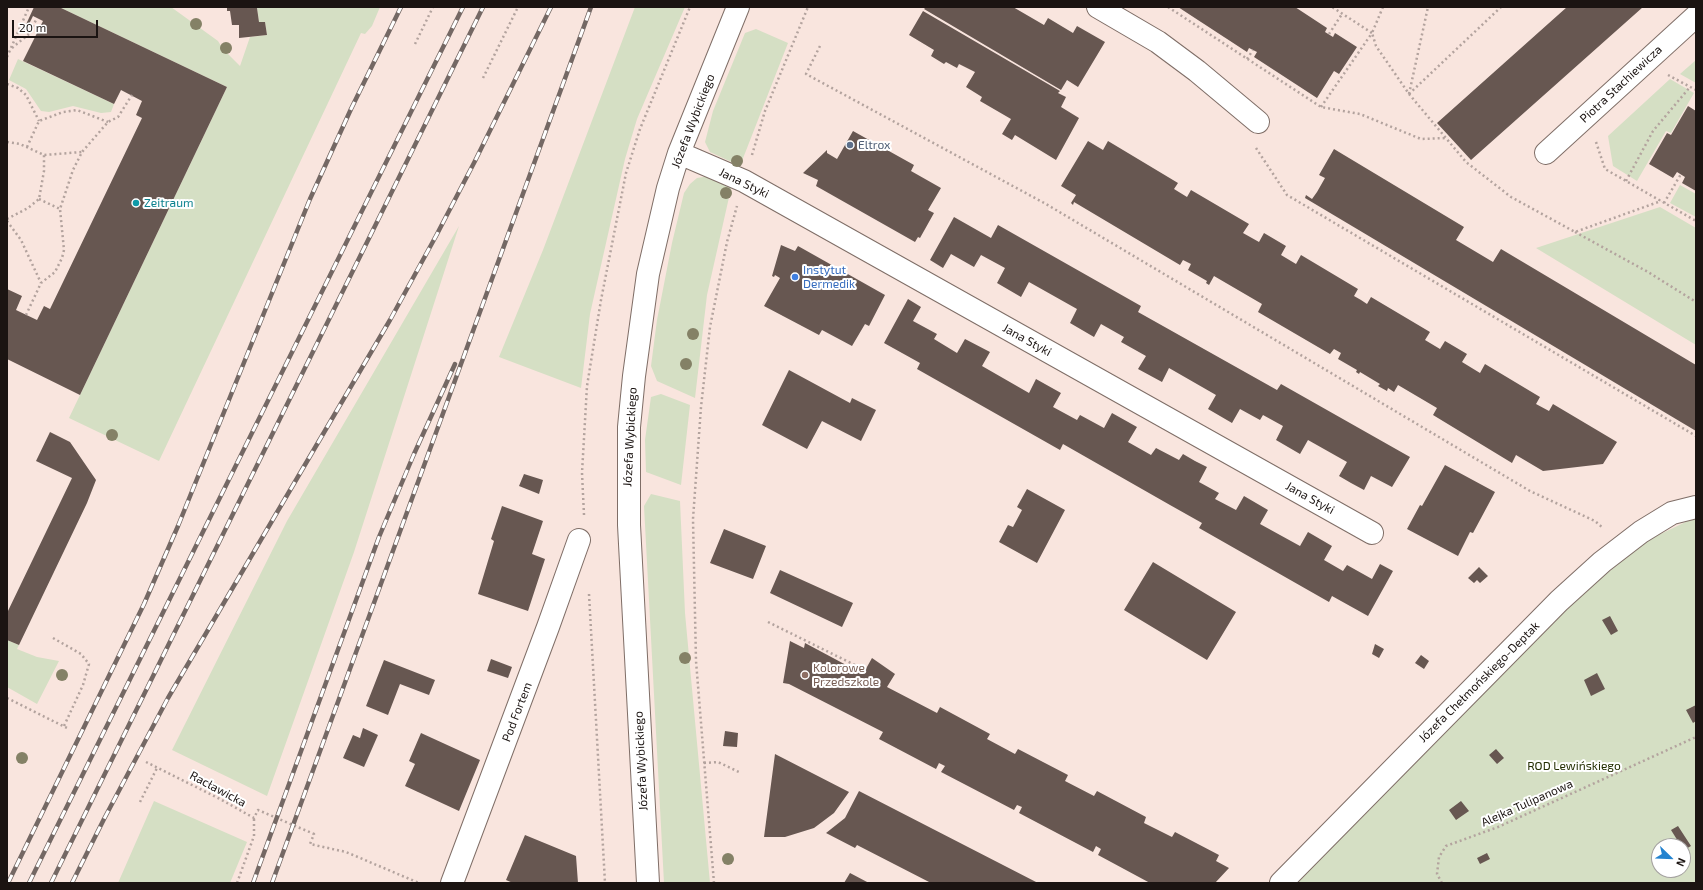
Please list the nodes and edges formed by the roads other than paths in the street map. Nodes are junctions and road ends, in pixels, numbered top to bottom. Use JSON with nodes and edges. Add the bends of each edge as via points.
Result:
{"nodes":[{"id":1,"x":738,"y":7,"type":"edge"},
{"id":2,"x":1098,"y":7,"type":"edge"},
{"id":3,"x":1696,"y":16,"type":"edge"},
{"id":4,"x":1258,"y":122,"type":"dead end"},
{"id":5,"x":679,"y":153,"type":"junction"},
{"id":6,"x":1546,"y":153,"type":"dead end"},
{"id":7,"x":1696,"y":507,"type":"edge"},
{"id":8,"x":582,"y":531,"type":"road end"},
{"id":9,"x":1372,"y":533,"type":"dead end"},
{"id":10,"x":452,"y":883,"type":"edge"},
{"id":11,"x":648,"y":883,"type":"edge"},
{"id":12,"x":1281,"y":883,"type":"edge"}],
"edges":[{"from":1,"to":5,"type":"street","name":"Józefa Wybickiego"},
{"from":2,"to":4,"type":"street","via":[[1158,42]]},
{"from":3,"to":6,"type":"street","name":"Piotra Stachiewicza"},
{"from":5,"to":9,"type":"street","name":"Jana Styki","via":[[744,181]]},
{"from":5,"to":11,"type":"street","name":"Józefa Wybickiego","via":[[648,274],[629,427],[628,525]]},
{"from":7,"to":12,"type":"street","name":"Józefa Chełmońskiego-Deptak","via":[[1672,513],[1624,544],[1602,562],[1559,601]]},
{"from":8,"to":10,"type":"street","name":"Pod Fortem"}]}
